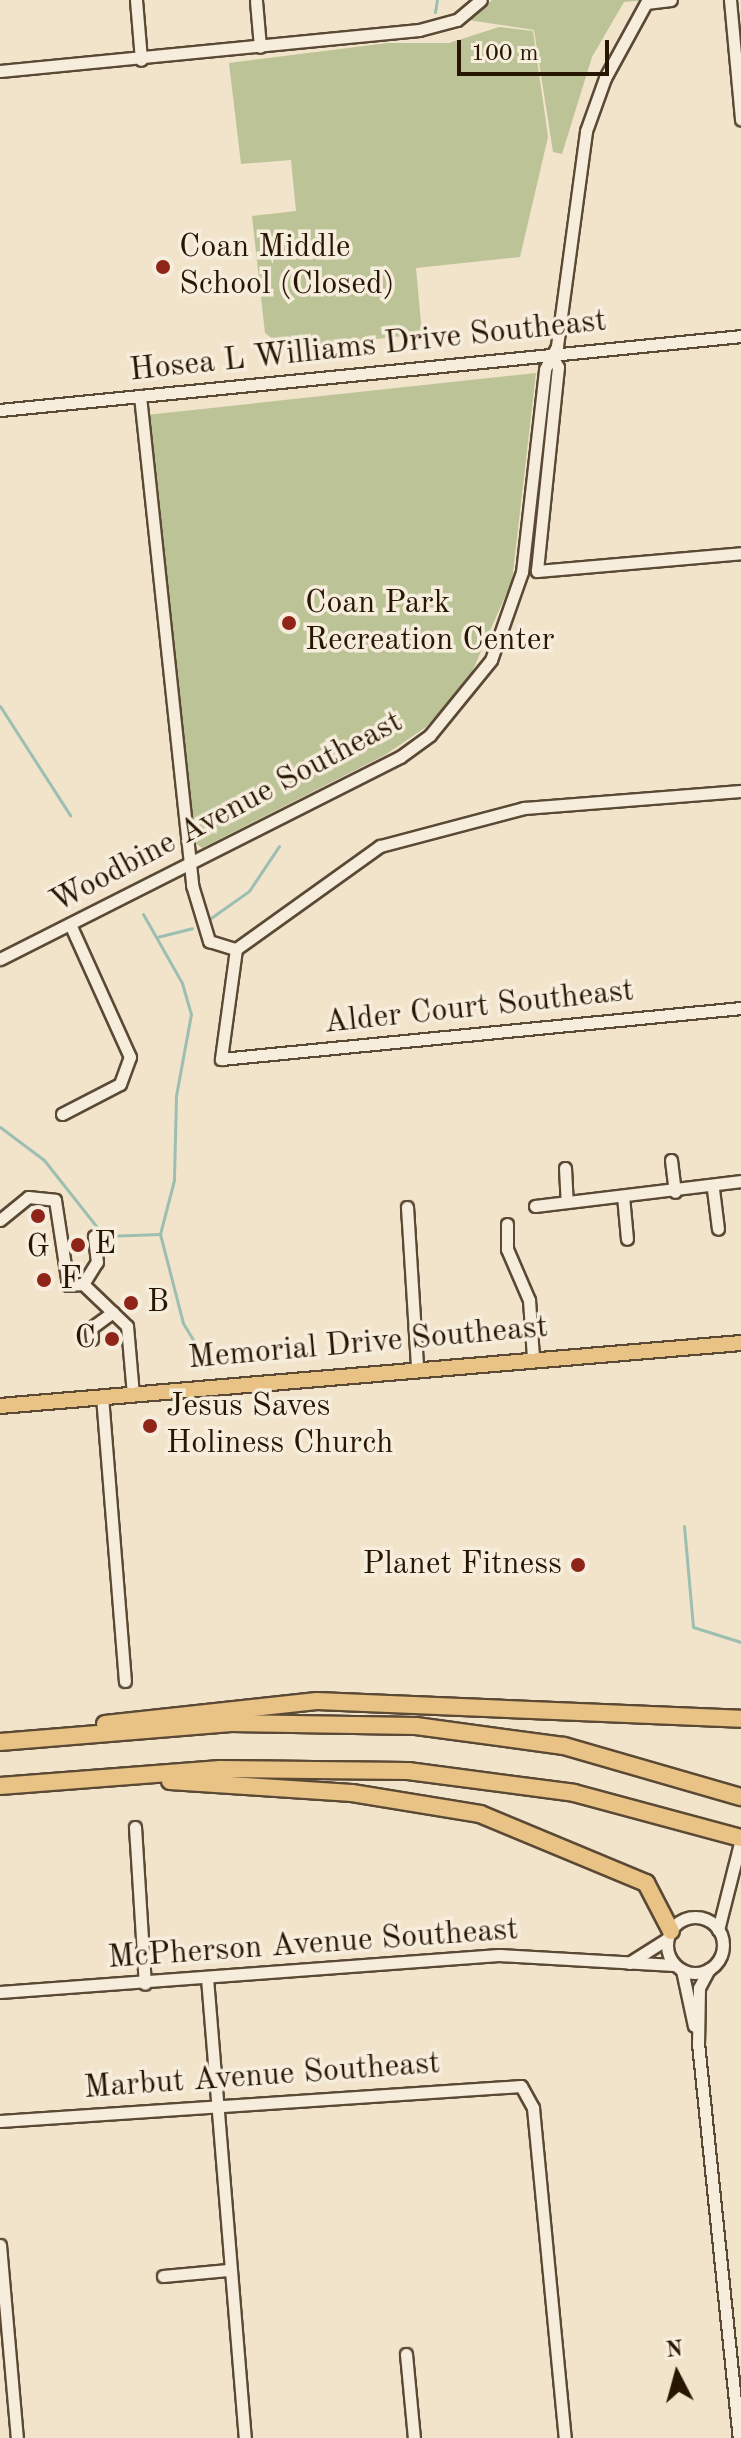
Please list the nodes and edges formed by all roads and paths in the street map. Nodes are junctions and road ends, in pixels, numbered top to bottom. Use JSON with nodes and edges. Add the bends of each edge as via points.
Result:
{"nodes":[{"id":1,"x":136,"y":0,"type":"edge"},
{"id":2,"x":481,"y":0,"type":"edge"},
{"id":3,"x":671,"y":0,"type":"edge"},
{"id":4,"x":730,"y":0,"type":"edge"},
{"id":5,"x":256,"y":1,"type":"edge"},
{"id":6,"x":260,"y":47,"type":"junction"},
{"id":7,"x":141,"y":60,"type":"junction"},
{"id":8,"x":0,"y":71,"type":"edge"},
{"id":9,"x":741,"y":119,"type":"edge"},
{"id":10,"x":741,"y":336,"type":"edge"},
{"id":11,"x":551,"y":355,"type":"junction"},
{"id":12,"x":140,"y":396,"type":"junction"},
{"id":13,"x":0,"y":410,"type":"edge"},
{"id":14,"x":741,"y":553,"type":"edge"},
{"id":15,"x":741,"y":791,"type":"edge"},
{"id":16,"x":188,"y":862,"type":"junction"},
{"id":17,"x":70,"y":924,"type":"junction"},
{"id":18,"x":236,"y":949,"type":"junction"},
{"id":19,"x":0,"y":959,"type":"edge"},
{"id":20,"x":741,"y":1008,"type":"edge"},
{"id":21,"x":62,"y":1114,"type":"dead end"},
{"id":22,"x":671,"y":1160,"type":"dead end"},
{"id":23,"x":565,"y":1168,"type":"dead end"},
{"id":24,"x":741,"y":1181,"type":"edge"},
{"id":25,"x":713,"y":1189,"type":"junction"},
{"id":26,"x":675,"y":1192,"type":"junction"},
{"id":27,"x":623,"y":1196,"type":"junction"},
{"id":28,"x":567,"y":1202,"type":"junction"},
{"id":29,"x":535,"y":1206,"type":"dead end"},
{"id":30,"x":407,"y":1207,"type":"dead end"},
{"id":31,"x":0,"y":1220,"type":"edge"},
{"id":32,"x":507,"y":1224,"type":"dead end"},
{"id":33,"x":718,"y":1229,"type":"dead end"},
{"id":34,"x":94,"y":1236,"type":"dead end"},
{"id":35,"x":627,"y":1239,"type":"dead end"},
{"id":36,"x":83,"y":1284,"type":"junction"},
{"id":37,"x":113,"y":1312,"type":"junction"},
{"id":38,"x":92,"y":1339,"type":"dead end"},
{"id":39,"x":741,"y":1343,"type":"edge"},
{"id":40,"x":533,"y":1357,"type":"junction"},
{"id":41,"x":417,"y":1368,"type":"junction"},
{"id":42,"x":133,"y":1394,"type":"junction"},
{"id":43,"x":102,"y":1396,"type":"junction"},
{"id":44,"x":0,"y":1406,"type":"edge"},
{"id":45,"x":125,"y":1681,"type":"dead end"},
{"id":46,"x":738,"y":1720,"type":"edge"},
{"id":47,"x":0,"y":1742,"type":"edge"},
{"id":48,"x":77,"y":1779,"type":"junction"},
{"id":49,"x":0,"y":1786,"type":"edge"},
{"id":50,"x":741,"y":1797,"type":"edge"},
{"id":51,"x":135,"y":1827,"type":"dead end"},
{"id":52,"x":741,"y":1839,"type":"edge"},
{"id":53,"x":721,"y":1898,"type":"junction"},
{"id":54,"x":694,"y":1917,"type":"junction"},
{"id":55,"x":718,"y":1930,"type":"junction"},
{"id":56,"x":669,"y":1935,"type":"junction"},
{"id":57,"x":629,"y":1964,"type":"junction"},
{"id":58,"x":678,"y":1968,"type":"junction"},
{"id":59,"x":709,"y":1969,"type":"junction"},
{"id":60,"x":207,"y":1978,"type":"junction"},
{"id":61,"x":145,"y":1984,"type":"junction"},
{"id":62,"x":0,"y":1992,"type":"edge"},
{"id":63,"x":698,"y":2043,"type":"junction"},
{"id":64,"x":215,"y":2108,"type":"junction"},
{"id":65,"x":0,"y":2121,"type":"edge"},
{"id":66,"x":0,"y":2245,"type":"edge"},
{"id":67,"x":228,"y":2270,"type":"junction"},
{"id":68,"x":163,"y":2276,"type":"dead end"},
{"id":69,"x":2,"y":2294,"type":"edge"},
{"id":70,"x":406,"y":2354,"type":"dead end"},
{"id":71,"x":17,"y":2438,"type":"edge"},
{"id":72,"x":245,"y":2438,"type":"edge"},
{"id":73,"x":414,"y":2438,"type":"edge"},
{"id":74,"x":565,"y":2438,"type":"edge"},
{"id":75,"x":739,"y":2438,"type":"edge"}],
"edges":[{"from":1,"to":7,"type":"street"},
{"from":2,"to":6,"type":"street","via":[[457,20],[419,30]]},
{"from":3,"to":11,"type":"street","via":[[646,3],[605,78],[586,131]]},
{"from":4,"to":9,"type":"street"},
{"from":5,"to":6,"type":"street"},
{"from":6,"to":7,"type":"street"},
{"from":7,"to":8,"type":"street"},
{"from":10,"to":11,"type":"street","name":"Hosea L Williams Drive Southeast"},
{"from":11,"to":12,"type":"street","name":"Hosea L Williams Drive Southeast"},
{"from":11,"to":14,"type":"street","via":[[558,367],[537,571]]},
{"from":11,"to":16,"type":"street","name":"Woodbine Avenue Southeast","via":[[522,572],[491,660],[430,735],[400,757]]},
{"from":12,"to":13,"type":"street","name":"Hosea L Williams Drive Southeast"},
{"from":12,"to":16,"type":"street"},
{"from":15,"to":18,"type":"street","via":[[536,807],[405,835],[337,871],[273,929]]},
{"from":16,"to":17,"type":"street","name":"Woodbine Avenue Southeast"},
{"from":16,"to":18,"type":"street","via":[[202,929],[216,946]]},
{"from":17,"to":19,"type":"street","name":"Woodbine Avenue Southeast"},
{"from":17,"to":21,"type":"street","via":[[130,1057],[120,1084]]},
{"from":18,"to":20,"type":"street","name":"Alder Court Southeast","via":[[221,1059]]},
{"from":22,"to":26,"type":"street"},
{"from":23,"to":28,"type":"street"},
{"from":24,"to":25,"type":"street"},
{"from":25,"to":26,"type":"street"},
{"from":25,"to":33,"type":"street"},
{"from":26,"to":27,"type":"street"},
{"from":27,"to":28,"type":"street"},
{"from":27,"to":35,"type":"street"},
{"from":28,"to":29,"type":"street"},
{"from":30,"to":41,"type":"street"},
{"from":31,"to":36,"type":"street","via":[[37,1194],[55,1200],[68,1285]]},
{"from":32,"to":40,"type":"street","via":[[507,1249],[529,1300]]},
{"from":34,"to":36,"type":"street","via":[[97,1262]]},
{"from":36,"to":37,"type":"street"},
{"from":37,"to":38,"type":"street","via":[[91,1328]]},
{"from":37,"to":42,"type":"street","via":[[127,1326]]},
{"from":39,"to":40,"type":"main road","name":"Memorial Drive Southeast"},
{"from":40,"to":41,"type":"main road","name":"Memorial Drive Southeast"},
{"from":41,"to":42,"type":"main road","name":"Memorial Drive Southeast"},
{"from":42,"to":43,"type":"main road","name":"Memorial Drive Southeast"},
{"from":43,"to":44,"type":"main road","name":"Memorial Drive Southeast"},
{"from":43,"to":45,"type":"street"},
{"from":46,"to":47,"type":"highway","via":[[281,1702]]},
{"from":47,"to":50,"type":"highway","via":[[231,1723],[416,1726],[564,1746]]},
{"from":48,"to":49,"type":"highway"},
{"from":48,"to":52,"type":"highway","via":[[292,1767],[408,1771],[574,1793]]},
{"from":48,"to":56,"type":"highway","via":[[302,1788],[480,1814],[646,1883]]},
{"from":51,"to":61,"type":"street"},
{"from":52,"to":53,"type":"street"},
{"from":53,"to":54,"type":"street"},
{"from":53,"to":55,"type":"street"},
{"from":54,"to":55,"type":"street"},
{"from":54,"to":56,"type":"street"},
{"from":55,"to":59,"type":"street","via":[[723,1947]]},
{"from":56,"to":57,"type":"street"},
{"from":56,"to":58,"type":"street"},
{"from":57,"to":58,"type":"street","name":"McPherson Avenue Southeast"},
{"from":57,"to":60,"type":"street","name":"McPherson Avenue Southeast","via":[[499,1955]]},
{"from":58,"to":59,"type":"street"},
{"from":58,"to":63,"type":"street"},
{"from":59,"to":63,"type":"street","via":[[699,1988]]},
{"from":60,"to":61,"type":"street","name":"McPherson Avenue Southeast"},
{"from":60,"to":64,"type":"street"},
{"from":61,"to":62,"type":"street","name":"McPherson Avenue Southeast"},
{"from":63,"to":75,"type":"street"},
{"from":64,"to":65,"type":"street","name":"Marbut Avenue Southeast"},
{"from":64,"to":67,"type":"street"},
{"from":64,"to":74,"type":"street","name":"Marbut Avenue Southeast","via":[[505,2084],[526,2089]]},
{"from":66,"to":69,"type":"street"},
{"from":67,"to":68,"type":"street"},
{"from":67,"to":72,"type":"street"},
{"from":69,"to":71,"type":"street"},
{"from":70,"to":73,"type":"street"}]}
